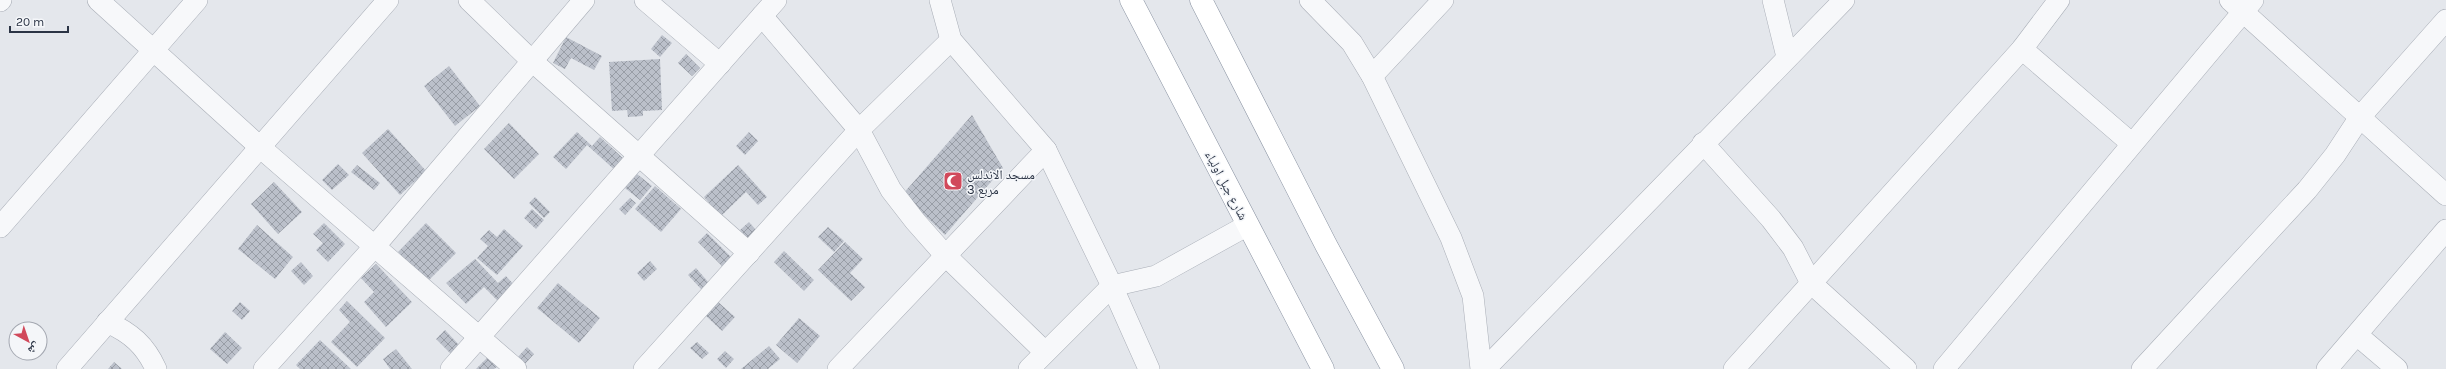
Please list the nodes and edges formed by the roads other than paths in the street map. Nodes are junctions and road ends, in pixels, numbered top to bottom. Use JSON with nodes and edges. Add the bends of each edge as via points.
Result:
{"nodes":[{"id":1,"x":98,"y":0,"type":"edge"},
{"id":2,"x":197,"y":0,"type":"edge"},
{"id":3,"x":388,"y":0,"type":"edge"},
{"id":4,"x":469,"y":0,"type":"edge"},
{"id":5,"x":584,"y":0,"type":"edge"},
{"id":6,"x":645,"y":0,"type":"edge"},
{"id":7,"x":776,"y":0,"type":"edge"},
{"id":8,"x":940,"y":0,"type":"edge"},
{"id":9,"x":1131,"y":0,"type":"edge"},
{"id":10,"x":1201,"y":0,"type":"edge"},
{"id":11,"x":1310,"y":0,"type":"edge"},
{"id":12,"x":1443,"y":0,"type":"edge"},
{"id":13,"x":1773,"y":0,"type":"edge"},
{"id":14,"x":1844,"y":0,"type":"edge"},
{"id":15,"x":2059,"y":0,"type":"edge"},
{"id":16,"x":2242,"y":3,"type":"edge"},
{"id":17,"x":762,"y":16,"type":"junction"},
{"id":18,"x":2446,"y":20,"type":"edge"},
{"id":19,"x":952,"y":40,"type":"junction"},
{"id":20,"x":2022,"y":49,"type":"junction"},
{"id":21,"x":152,"y":51,"type":"junction"},
{"id":22,"x":1787,"y":58,"type":"junction"},
{"id":23,"x":532,"y":61,"type":"junction"},
{"id":24,"x":720,"y":64,"type":"junction"},
{"id":25,"x":1372,"y":76,"type":"junction"},
{"id":26,"x":2360,"y":117,"type":"junction"},
{"id":27,"x":859,"y":130,"type":"junction"},
{"id":28,"x":1703,"y":143,"type":"junction"},
{"id":29,"x":2131,"y":143,"type":"junction"},
{"id":30,"x":261,"y":148,"type":"junction"},
{"id":31,"x":1046,"y":150,"type":"junction"},
{"id":32,"x":640,"y":156,"type":"junction"},
{"id":33,"x":2446,"y":195,"type":"edge"},
{"id":34,"x":1248,"y":225,"type":"junction"},
{"id":35,"x":0,"y":227,"type":"edge"},
{"id":36,"x":2446,"y":230,"type":"edge"},
{"id":37,"x":374,"y":247,"type":"junction"},
{"id":38,"x":749,"y":253,"type":"junction"},
{"id":39,"x":945,"y":255,"type":"junction"},
{"id":40,"x":1812,"y":283,"type":"junction"},
{"id":41,"x":1112,"y":286,"type":"junction"},
{"id":42,"x":108,"y":322,"type":"junction"},
{"id":43,"x":2357,"y":335,"type":"junction"},
{"id":44,"x":479,"y":337,"type":"junction"},
{"id":45,"x":1045,"y":352,"type":"junction"},
{"id":46,"x":67,"y":369,"type":"edge"},
{"id":47,"x":156,"y":369,"type":"edge"},
{"id":48,"x":264,"y":369,"type":"edge"},
{"id":49,"x":451,"y":369,"type":"edge"},
{"id":50,"x":516,"y":369,"type":"edge"},
{"id":51,"x":644,"y":369,"type":"edge"},
{"id":52,"x":838,"y":369,"type":"edge"},
{"id":53,"x":1029,"y":369,"type":"edge"},
{"id":54,"x":1149,"y":369,"type":"edge"},
{"id":55,"x":1323,"y":369,"type":"edge"},
{"id":56,"x":1392,"y":369,"type":"edge"},
{"id":57,"x":1481,"y":369,"type":"edge"},
{"id":58,"x":1485,"y":369,"type":"edge"},
{"id":59,"x":1734,"y":369,"type":"edge"},
{"id":60,"x":1906,"y":369,"type":"edge"},
{"id":61,"x":1944,"y":369,"type":"edge"},
{"id":62,"x":2142,"y":369,"type":"edge"},
{"id":63,"x":2327,"y":369,"type":"edge"},
{"id":64,"x":2397,"y":369,"type":"edge"}],
"edges":[{"from":1,"to":21,"type":"street"},
{"from":2,"to":21,"type":"street"},
{"from":3,"to":30,"type":"street"},
{"from":4,"to":23,"type":"street"},
{"from":5,"to":23,"type":"street"},
{"from":6,"to":24,"type":"street"},
{"from":7,"to":17,"type":"street"},
{"from":8,"to":19,"type":"street"},
{"from":9,"to":34,"type":"highway","name":"شارع جبل اولياء"},
{"from":10,"to":56,"type":"highway"},
{"from":11,"to":25,"type":"street","via":[[1352,43]]},
{"from":12,"to":25,"type":"street"},
{"from":13,"to":22,"type":"street"},
{"from":14,"to":22,"type":"street"},
{"from":15,"to":20,"type":"street"},
{"from":16,"to":26,"type":"street"},
{"from":16,"to":29,"type":"street"},
{"from":17,"to":24,"type":"street"},
{"from":17,"to":27,"type":"street"},
{"from":18,"to":26,"type":"street"},
{"from":19,"to":27,"type":"street"},
{"from":19,"to":31,"type":"street"},
{"from":20,"to":29,"type":"street"},
{"from":20,"to":40,"type":"street"},
{"from":21,"to":30,"type":"street"},
{"from":21,"to":35,"type":"street"},
{"from":22,"to":28,"type":"street"},
{"from":23,"to":32,"type":"street"},
{"from":23,"to":37,"type":"street"},
{"from":24,"to":32,"type":"street"},
{"from":25,"to":57,"type":"street","via":[[1451,238],[1473,296]]},
{"from":26,"to":33,"type":"street"},
{"from":26,"to":62,"type":"street","via":[[2335,155],[2307,190]]},
{"from":27,"to":38,"type":"street"},
{"from":27,"to":39,"type":"street","via":[[890,190]]},
{"from":28,"to":40,"type":"street","via":[[1771,219],[1793,248]]},
{"from":28,"to":58,"type":"street"},
{"from":29,"to":61,"type":"street"},
{"from":30,"to":37,"type":"street"},
{"from":30,"to":42,"type":"street"},
{"from":31,"to":39,"type":"street"},
{"from":31,"to":41,"type":"street"},
{"from":32,"to":38,"type":"street"},
{"from":32,"to":44,"type":"street"},
{"from":34,"to":41,"type":"street","via":[[1156,276]]},
{"from":34,"to":55,"type":"highway","name":"شارع جبل اولياء"},
{"from":36,"to":43,"type":"street"},
{"from":37,"to":44,"type":"street"},
{"from":37,"to":48,"type":"street"},
{"from":38,"to":51,"type":"street"},
{"from":39,"to":45,"type":"street"},
{"from":39,"to":52,"type":"street"},
{"from":40,"to":59,"type":"street"},
{"from":40,"to":60,"type":"street"},
{"from":41,"to":45,"type":"street"},
{"from":41,"to":54,"type":"street"},
{"from":42,"to":46,"type":"street"},
{"from":42,"to":47,"type":"street","via":[[142,344]]},
{"from":43,"to":63,"type":"street"},
{"from":43,"to":64,"type":"street"},
{"from":44,"to":49,"type":"street"},
{"from":44,"to":50,"type":"street"},
{"from":45,"to":53,"type":"street"}]}
